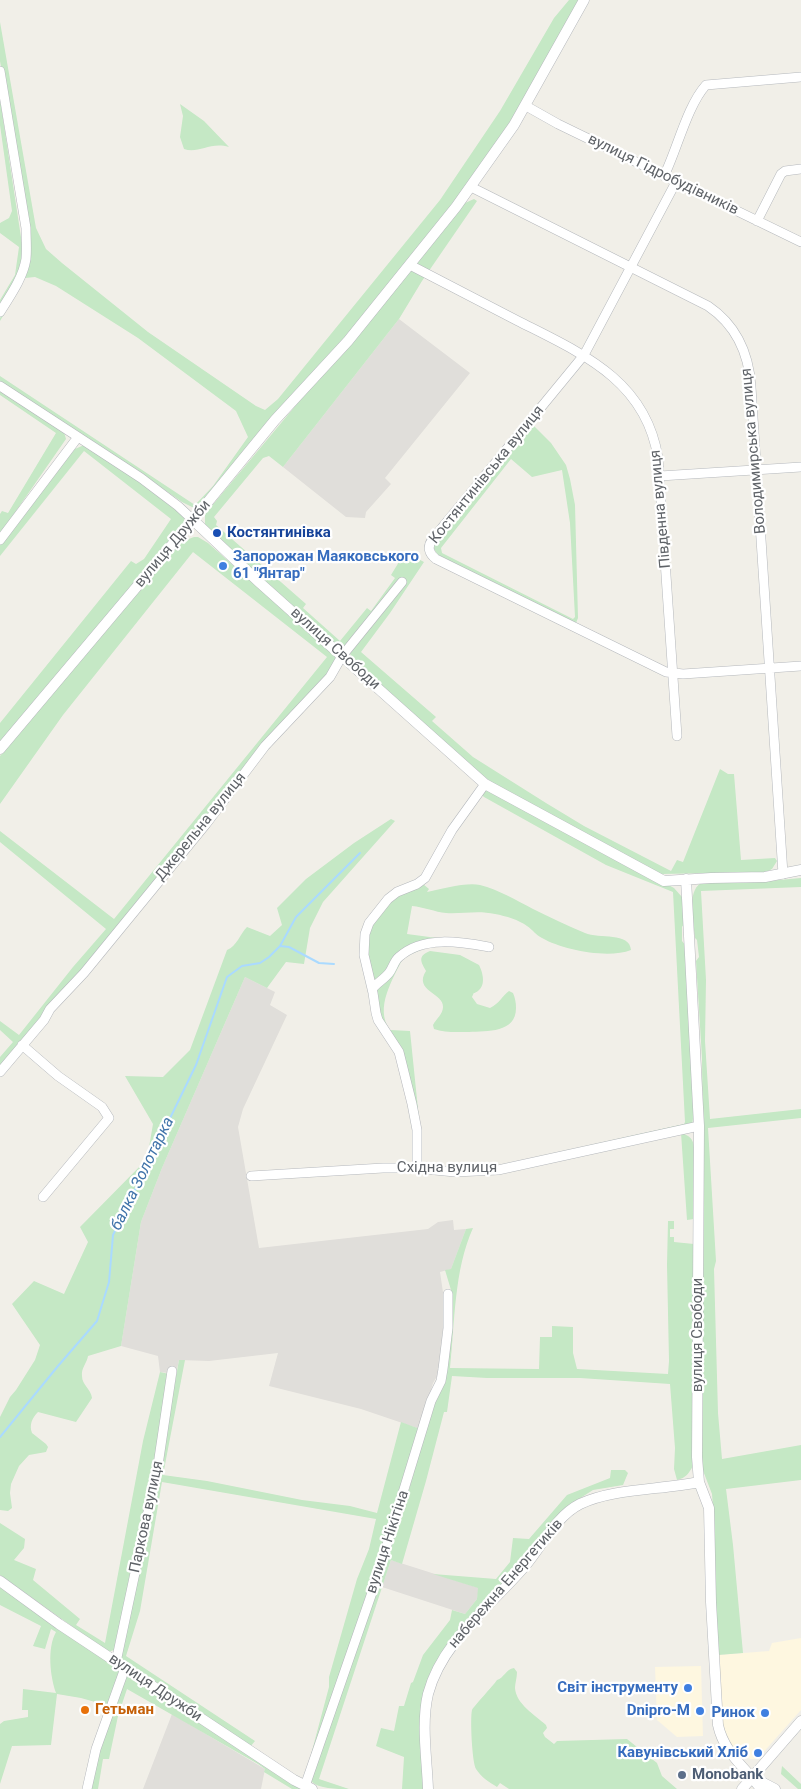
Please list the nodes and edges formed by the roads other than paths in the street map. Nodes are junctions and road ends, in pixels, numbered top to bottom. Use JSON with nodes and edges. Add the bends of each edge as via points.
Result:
{"nodes":[{"id":1,"x":584,"y":0,"type":"edge"},
{"id":2,"x":0,"y":71,"type":"edge"},
{"id":3,"x":801,"y":77,"type":"edge"},
{"id":4,"x":526,"y":106,"type":"junction"},
{"id":5,"x":801,"y":169,"type":"edge"},
{"id":6,"x":664,"y":176,"type":"junction"},
{"id":7,"x":676,"y":182,"type":"junction"},
{"id":8,"x":471,"y":187,"type":"junction"},
{"id":9,"x":757,"y":221,"type":"junction"},
{"id":10,"x":801,"y":242,"type":"edge"},
{"id":11,"x":410,"y":265,"type":"junction"},
{"id":12,"x":631,"y":267,"type":"junction"},
{"id":13,"x":0,"y":312,"type":"edge"},
{"id":14,"x":584,"y":355,"type":"junction"},
{"id":15,"x":0,"y":386,"type":"edge"},
{"id":16,"x":78,"y":436,"type":"junction"},
{"id":17,"x":801,"y":466,"type":"edge"},
{"id":18,"x":757,"y":469,"type":"junction"},
{"id":19,"x":660,"y":476,"type":"junction"},
{"id":20,"x":193,"y":520,"type":"junction"},
{"id":21,"x":0,"y":540,"type":"edge"},
{"id":22,"x":402,"y":582,"type":"dead end"},
{"id":23,"x":342,"y":656,"type":"junction"},
{"id":24,"x":801,"y":666,"type":"edge"},
{"id":25,"x":770,"y":668,"type":"junction"},
{"id":26,"x":673,"y":674,"type":"junction"},
{"id":27,"x":678,"y":736,"type":"dead end"},
{"id":28,"x":0,"y":749,"type":"edge"},
{"id":29,"x":485,"y":784,"type":"junction"},
{"id":30,"x":801,"y":870,"type":"edge"},
{"id":31,"x":783,"y":874,"type":"junction"},
{"id":32,"x":686,"y":879,"type":"junction"},
{"id":33,"x":489,"y":947,"type":"dead end"},
{"id":34,"x":372,"y":989,"type":"junction"},
{"id":35,"x":22,"y":1045,"type":"junction"},
{"id":36,"x":0,"y":1072,"type":"edge"},
{"id":37,"x":699,"y":1126,"type":"junction"},
{"id":38,"x":417,"y":1168,"type":"junction"},
{"id":39,"x":251,"y":1176,"type":"dead end"},
{"id":40,"x":43,"y":1197,"type":"dead end"},
{"id":41,"x":448,"y":1294,"type":"dead end"},
{"id":42,"x":172,"y":1371,"type":"dead end"},
{"id":43,"x":699,"y":1482,"type":"junction"},
{"id":44,"x":0,"y":1581,"type":"edge"},
{"id":45,"x":116,"y":1662,"type":"junction"},
{"id":46,"x":125,"y":1668,"type":"junction"},
{"id":47,"x":801,"y":1721,"type":"edge"},
{"id":48,"x":752,"y":1777,"type":"junction"},
{"id":49,"x":309,"y":1788,"type":"edge"},
{"id":50,"x":88,"y":1789,"type":"edge"},
{"id":51,"x":428,"y":1789,"type":"edge"},
{"id":52,"x":742,"y":1789,"type":"edge"},
{"id":53,"x":761,"y":1789,"type":"edge"},
{"id":54,"x":775,"y":1789,"type":"edge"}],
"edges":[{"from":1,"to":4,"type":"street","name":"вулиця Дружби"},
{"from":2,"to":13,"type":"street","via":[[26,246],[26,260],[13,292]]},
{"from":3,"to":6,"type":"street","via":[[706,85],[700,92]]},
{"from":4,"to":6,"type":"street","name":"вулиця Гідробудівників"},
{"from":4,"to":8,"type":"street","name":"вулиця Дружби"},
{"from":5,"to":9,"type":"street","via":[[781,174]]},
{"from":6,"to":7,"type":"street","name":"вулиця Гідробудівників"},
{"from":7,"to":9,"type":"street","name":"вулиця Гідробудівників"},
{"from":7,"to":12,"type":"street","name":"Костянтинівська вулиця"},
{"from":8,"to":11,"type":"street","name":"вулиця Дружби"},
{"from":8,"to":12,"type":"street","name":"Володимирська вулиця"},
{"from":9,"to":10,"type":"street","name":"вулиця Гідробудівників"},
{"from":11,"to":14,"type":"street","name":"Південна вулиця"},
{"from":11,"to":20,"type":"street","name":"вулиця Дружби"},
{"from":12,"to":14,"type":"street","name":"Костянтинівська вулиця"},
{"from":12,"to":18,"type":"street","name":"Володимирська вулиця","via":[[715,311],[738,338],[750,372]]},
{"from":14,"to":19,"type":"street","name":"Південна вулиця","via":[[614,377],[642,412],[655,441]]},
{"from":14,"to":26,"type":"street","name":"Костянтинівська вулиця","via":[[432,540],[429,551],[436,559]]},
{"from":15,"to":16,"type":"street","name":"вулиця Свободи"},
{"from":16,"to":20,"type":"street","name":"вулиця Свободи","via":[[141,478]]},
{"from":16,"to":21,"type":"street"},
{"from":17,"to":18,"type":"street"},
{"from":18,"to":19,"type":"street"},
{"from":18,"to":25,"type":"street","name":"Володимирська вулиця"},
{"from":19,"to":26,"type":"street","name":"Південна вулиця"},
{"from":20,"to":23,"type":"street","name":"вулиця Свободи"},
{"from":20,"to":28,"type":"street","name":"вулиця Дружби"},
{"from":22,"to":23,"type":"street","name":"Джерельна вулиця"},
{"from":23,"to":29,"type":"street","name":"вулиця Свободи"},
{"from":23,"to":35,"type":"street","name":"Джерельна вулиця","via":[[330,677],[265,746],[206,824]]},
{"from":24,"to":25,"type":"street","name":"Костянтинівська вулиця"},
{"from":25,"to":26,"type":"street","name":"Костянтинівська вулиця"},
{"from":25,"to":31,"type":"street","name":"Володимирська вулиця"},
{"from":26,"to":27,"type":"street","name":"Південна вулиця"},
{"from":29,"to":32,"type":"street","name":"вулиця Свободи","via":[[664,881]]},
{"from":29,"to":34,"type":"street","via":[[452,830],[425,878],[392,895],[369,923],[364,948]]},
{"from":30,"to":31,"type":"street","name":"вулиця Свободи"},
{"from":31,"to":32,"type":"street","name":"вулиця Свободи"},
{"from":32,"to":37,"type":"street","name":"вулиця Свободи"},
{"from":33,"to":34,"type":"street","via":[[441,942],[415,947],[399,956],[388,974]]},
{"from":34,"to":38,"type":"street","via":[[378,1020],[402,1059],[417,1130]]},
{"from":35,"to":36,"type":"street","name":"Джерельна вулиця"},
{"from":35,"to":40,"type":"street","via":[[102,1107],[109,1118]]},
{"from":37,"to":38,"type":"street","name":"Східна вулиця","via":[[498,1170],[455,1172]]},
{"from":37,"to":43,"type":"street","name":"вулиця Свободи"},
{"from":38,"to":39,"type":"street","name":"Східна вулиця"},
{"from":41,"to":49,"type":"street","name":"вулиця Нікітіна","via":[[448,1328],[441,1381],[431,1401]]},
{"from":42,"to":45,"type":"street","name":"Паркова вулиця","via":[[158,1465]]},
{"from":43,"to":48,"type":"street","name":"вулиця Свободи","via":[[709,1508],[718,1725],[727,1749]]},
{"from":43,"to":51,"type":"street","name":"набережна Енергетиків","via":[[598,1497],[578,1504],[561,1519],[526,1565],[450,1648],[437,1669],[428,1695],[425,1718]]},
{"from":44,"to":45,"type":"street","name":"вулиця Дружби"},
{"from":45,"to":46,"type":"street","name":"вулиця Дружби"},
{"from":46,"to":49,"type":"street","name":"вулиця Дружби"},
{"from":46,"to":50,"type":"street","via":[[96,1749]]},
{"from":47,"to":48,"type":"street"},
{"from":48,"to":52,"type":"street"},
{"from":48,"to":53,"type":"street","name":"вулиця Свободи"},
{"from":48,"to":54,"type":"street"}]}
